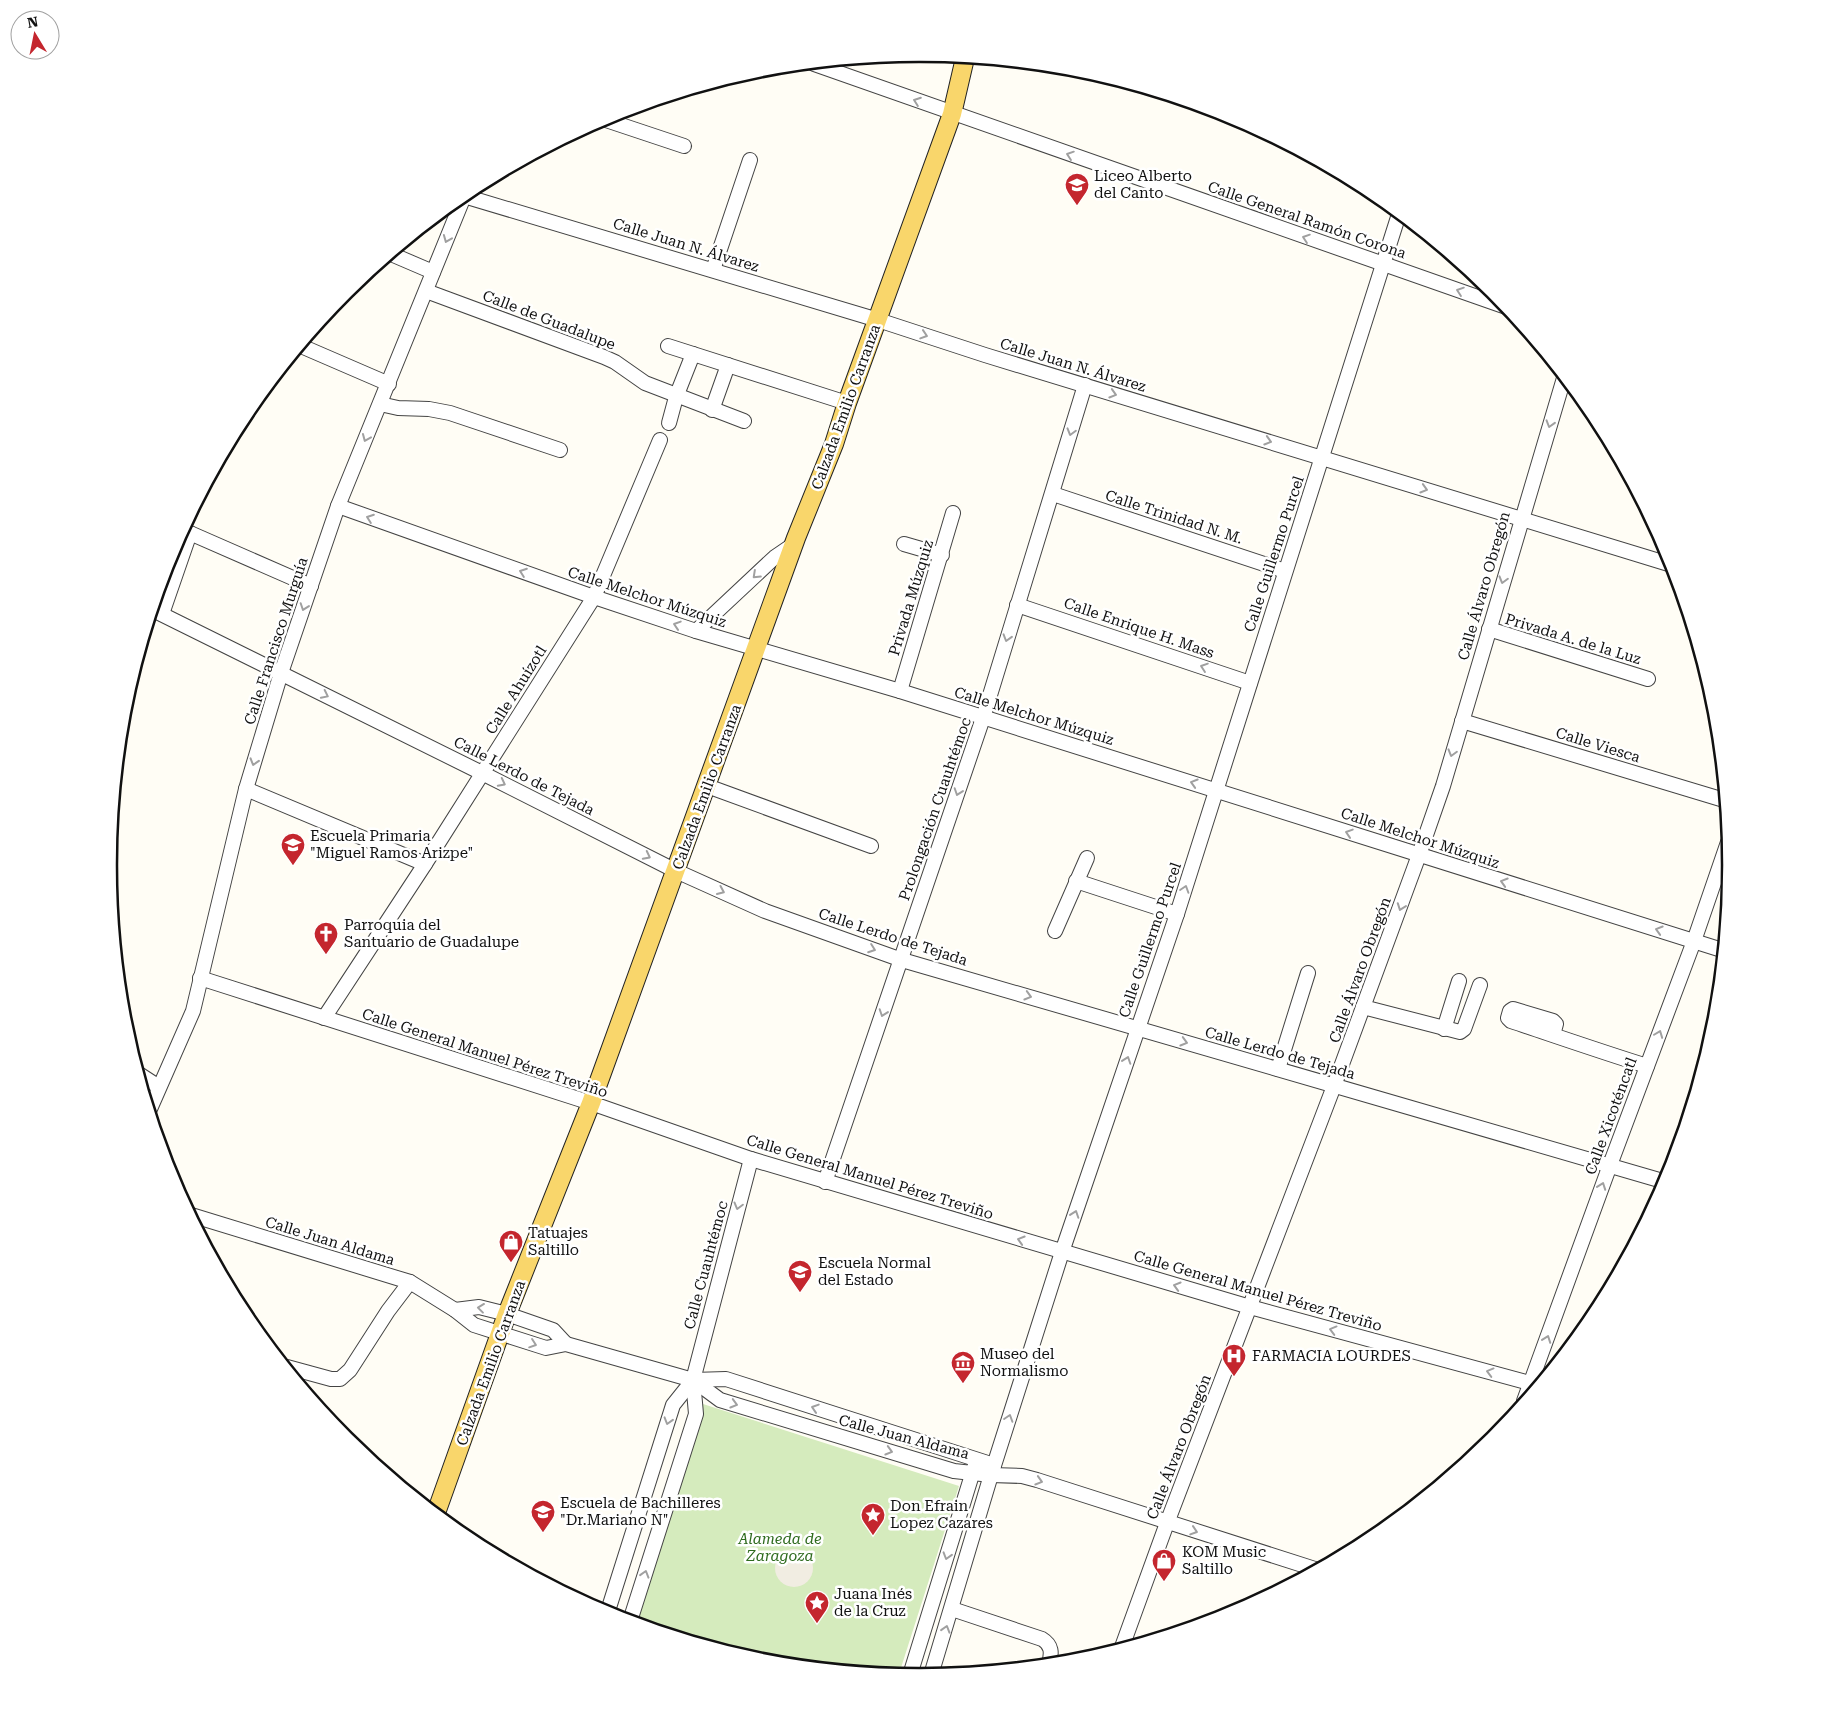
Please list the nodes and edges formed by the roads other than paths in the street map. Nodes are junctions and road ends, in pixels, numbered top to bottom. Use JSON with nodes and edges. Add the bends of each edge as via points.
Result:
{"nodes":[{"id":1,"x":964,"y":64,"type":"edge"},
{"id":2,"x":825,"y":68,"type":"edge"},
{"id":3,"x":952,"y":114,"type":"junction"},
{"id":4,"x":616,"y":122,"type":"edge"},
{"id":5,"x":684,"y":146,"type":"dead end"},
{"id":6,"x":750,"y":160,"type":"dead end"},
{"id":7,"x":474,"y":198,"type":"edge"},
{"id":8,"x":458,"y":209,"type":"edge"},
{"id":9,"x":1397,"y":220,"type":"edge"},
{"id":10,"x":397,"y":256,"type":"edge"},
{"id":11,"x":1382,"y":264,"type":"junction"},
{"id":12,"x":713,"y":270,"type":"junction"},
{"id":13,"x":433,"y":272,"type":"junction"},
{"id":14,"x":426,"y":291,"type":"junction"},
{"id":15,"x":1490,"y":302,"type":"edge"},
{"id":16,"x":878,"y":320,"type":"junction"},
{"id":17,"x":668,"y":346,"type":"dead end"},
{"id":18,"x":306,"y":348,"type":"edge"},
{"id":19,"x":693,"y":354,"type":"junction"},
{"id":20,"x":728,"y":365,"type":"junction"},
{"id":21,"x":389,"y":384,"type":"junction"},
{"id":22,"x":1562,"y":384,"type":"edge"},
{"id":23,"x":1085,"y":386,"type":"junction"},
{"id":24,"x":676,"y":397,"type":"junction"},
{"id":25,"x":847,"y":403,"type":"junction"},
{"id":26,"x":380,"y":404,"type":"junction"},
{"id":27,"x":712,"y":410,"type":"junction"},
{"id":28,"x":744,"y":421,"type":"dead end"},
{"id":29,"x":669,"y":423,"type":"dead end"},
{"id":30,"x":660,"y":440,"type":"dead end"},
{"id":31,"x":560,"y":450,"type":"dead end"},
{"id":32,"x":1322,"y":458,"type":"junction"},
{"id":33,"x":1053,"y":494,"type":"junction"},
{"id":34,"x":338,"y":506,"type":"junction"},
{"id":35,"x":953,"y":513,"type":"dead end"},
{"id":36,"x":1521,"y":519,"type":"junction"},
{"id":37,"x":190,"y":532,"type":"edge"},
{"id":38,"x":794,"y":544,"type":"junction"},
{"id":39,"x":904,"y":544,"type":"dead end"},
{"id":40,"x":942,"y":555,"type":"junction"},
{"id":41,"x":1663,"y":562,"type":"edge"},
{"id":42,"x":1285,"y":571,"type":"junction"},
{"id":43,"x":311,"y":586,"type":"junction"},
{"id":44,"x":594,"y":597,"type":"junction"},
{"id":45,"x":1017,"y":605,"type":"junction"},
{"id":46,"x":158,"y":612,"type":"edge"},
{"id":47,"x":1489,"y":629,"type":"junction"},
{"id":48,"x":696,"y":631,"type":"junction"},
{"id":49,"x":757,"y":650,"type":"junction"},
{"id":50,"x":281,"y":673,"type":"junction"},
{"id":51,"x":1648,"y":679,"type":"dead end"},
{"id":52,"x":1250,"y":683,"type":"junction"},
{"id":53,"x":900,"y":691,"type":"junction"},
{"id":54,"x":983,"y":718,"type":"junction"},
{"id":55,"x":1462,"y":721,"type":"junction"},
{"id":56,"x":482,"y":773,"type":"junction"},
{"id":57,"x":707,"y":786,"type":"junction"},
{"id":58,"x":246,"y":789,"type":"junction"},
{"id":59,"x":1217,"y":790,"type":"junction"},
{"id":60,"x":1719,"y":798,"type":"edge"},
{"id":61,"x":871,"y":846,"type":"dead end"},
{"id":62,"x":1419,"y":855,"type":"junction"},
{"id":63,"x":1087,"y":858,"type":"dead end"},
{"id":64,"x":1722,"y":860,"type":"edge"},
{"id":65,"x":425,"y":864,"type":"junction"},
{"id":66,"x":676,"y":871,"type":"junction"},
{"id":67,"x":1076,"y":881,"type":"junction"},
{"id":68,"x":1177,"y":914,"type":"junction"},
{"id":69,"x":1055,"y":931,"type":"dead end"},
{"id":70,"x":1694,"y":941,"type":"junction"},
{"id":71,"x":1717,"y":948,"type":"edge"},
{"id":72,"x":902,"y":960,"type":"junction"},
{"id":73,"x":1308,"y":973,"type":"dead end"},
{"id":74,"x":200,"y":978,"type":"junction"},
{"id":75,"x":1459,"y":981,"type":"dead end"},
{"id":76,"x":1480,"y":985,"type":"dead end"},
{"id":77,"x":1363,"y":1008,"type":"junction"},
{"id":78,"x":324,"y":1018,"type":"junction"},
{"id":79,"x":1137,"y":1028,"type":"junction"},
{"id":80,"x":1444,"y":1029,"type":"junction"},
{"id":81,"x":1553,"y":1035,"type":"dead end"},
{"id":82,"x":1647,"y":1066,"type":"junction"},
{"id":83,"x":1278,"y":1069,"type":"junction"},
{"id":84,"x":146,"y":1078,"type":"edge"},
{"id":85,"x":1334,"y":1086,"type":"junction"},
{"id":86,"x":159,"y":1087,"type":"junction"},
{"id":87,"x":153,"y":1101,"type":"edge"},
{"id":88,"x":591,"y":1104,"type":"junction"},
{"id":89,"x":750,"y":1159,"type":"junction"},
{"id":90,"x":1610,"y":1165,"type":"junction"},
{"id":91,"x":1658,"y":1179,"type":"edge"},
{"id":92,"x":825,"y":1182,"type":"junction"},
{"id":93,"x":199,"y":1217,"type":"edge"},
{"id":94,"x":1062,"y":1252,"type":"junction"},
{"id":95,"x":410,"y":1282,"type":"junction"},
{"id":96,"x":1250,"y":1307,"type":"junction"},
{"id":97,"x":455,"y":1310,"type":"junction"},
{"id":98,"x":508,"y":1314,"type":"junction"},
{"id":99,"x":501,"y":1333,"type":"junction"},
{"id":100,"x":566,"y":1344,"type":"junction"},
{"id":101,"x":297,"y":1370,"type":"edge"},
{"id":102,"x":1536,"y":1378,"type":"edge"},
{"id":103,"x":693,"y":1380,"type":"junction"},
{"id":104,"x":1532,"y":1383,"type":"edge"},
{"id":105,"x":974,"y":1466,"type":"junction"},
{"id":106,"x":993,"y":1470,"type":"junction"},
{"id":107,"x":438,"y":1507,"type":"edge"},
{"id":108,"x":1167,"y":1523,"type":"junction"},
{"id":109,"x":1308,"y":1567,"type":"edge"},
{"id":110,"x":610,"y":1605,"type":"edge"},
{"id":111,"x":952,"y":1609,"type":"junction"},
{"id":112,"x":632,"y":1614,"type":"edge"},
{"id":113,"x":1124,"y":1641,"type":"edge"},
{"id":114,"x":1051,"y":1656,"type":"edge"},
{"id":115,"x":933,"y":1667,"type":"edge"},
{"id":116,"x":912,"y":1668,"type":"edge"}],
"edges":[{"from":1,"to":3,"type":"main road","name":"Calzada Emilio Carranza"},
{"from":3,"to":2,"type":"street","name":"Calle General Ramón Corona","one_way":true},
{"from":11,"to":3,"type":"street","name":"Calle General Ramón Corona","one_way":true},
{"from":3,"to":16,"type":"main road","name":"Calzada Emilio Carranza"},
{"from":4,"to":5,"type":"street"},
{"from":6,"to":12,"type":"street"},
{"from":7,"to":12,"type":"street","name":"Calle Juan N. Álvarez"},
{"from":8,"to":13,"type":"street","name":"Calle Francisco Murguía","one_way":true},
{"from":9,"to":11,"type":"street","name":"Calle Guillermo Purcel"},
{"from":10,"to":13,"type":"street"},
{"from":15,"to":11,"type":"street","name":"Calle General Ramón Corona","one_way":true},
{"from":11,"to":32,"type":"street","name":"Calle Guillermo Purcel"},
{"from":12,"to":16,"type":"street","name":"Calle Juan N. Álvarez"},
{"from":13,"to":14,"type":"street","name":"Calle Francisco Murguía"},
{"from":14,"to":21,"type":"street","name":"Calle Francisco Murguía"},
{"from":14,"to":24,"type":"street","name":"Calle de Guadalupe","via":[[604,357],[644,383]]},
{"from":16,"to":23,"type":"street","name":"Calle Juan N. Álvarez","one_way":true},
{"from":16,"to":25,"type":"main road","name":"Calzada Emilio Carranza"},
{"from":17,"to":19,"type":"street"},
{"from":18,"to":21,"type":"street"},
{"from":19,"to":20,"type":"street"},
{"from":19,"to":24,"type":"street"},
{"from":20,"to":25,"type":"street"},
{"from":20,"to":27,"type":"street"},
{"from":21,"to":26,"type":"street","name":"Calle Francisco Murguía"},
{"from":22,"to":36,"type":"street","name":"Calle Álvaro Obregón","one_way":true},
{"from":23,"to":32,"type":"street","name":"Calle Juan N. Álvarez","one_way":true},
{"from":23,"to":33,"type":"street","name":"Prolongación Cuauhtémoc","one_way":true},
{"from":24,"to":27,"type":"street","name":"Calle de Guadalupe"},
{"from":24,"to":29,"type":"street"},
{"from":25,"to":38,"type":"main road","name":"Calzada Emilio Carranza"},
{"from":26,"to":31,"type":"street","via":[[450,413]]},
{"from":26,"to":34,"type":"street","name":"Calle Francisco Murguía","one_way":true},
{"from":27,"to":28,"type":"street","name":"Calle de Guadalupe"},
{"from":30,"to":44,"type":"street","name":"Calle Ahuízotl"},
{"from":32,"to":36,"type":"street","name":"Calle Juan N. Álvarez","one_way":true},
{"from":32,"to":42,"type":"street","name":"Calle Guillermo Purcel"},
{"from":33,"to":42,"type":"street","name":"Calle Trinidad N. M."},
{"from":33,"to":45,"type":"street","name":"Prolongación Cuauhtémoc"},
{"from":34,"to":43,"type":"street","name":"Calle Francisco Murguía"},
{"from":44,"to":34,"type":"street","name":"Calle Melchor Múzquiz","one_way":true},
{"from":35,"to":40,"type":"street","name":"Privada Múzquiz"},
{"from":36,"to":41,"type":"street","name":"Calle Juan N. Álvarez"},
{"from":36,"to":47,"type":"street","name":"Calle Álvaro Obregón","one_way":true},
{"from":37,"to":43,"type":"street"},
{"from":38,"to":48,"type":"street","one_way":true,"via":[[775,557]]},
{"from":38,"to":49,"type":"main road","name":"Calzada Emilio Carranza"},
{"from":39,"to":40,"type":"street"},
{"from":40,"to":53,"type":"street","name":"Privada Múzquiz"},
{"from":42,"to":52,"type":"street","name":"Calle Guillermo Purcel"},
{"from":43,"to":50,"type":"street","name":"Calle Francisco Murguía","one_way":true},
{"from":48,"to":44,"type":"street","name":"Calle Melchor Múzquiz","one_way":true},
{"from":44,"to":56,"type":"street","name":"Calle Ahuízotl"},
{"from":52,"to":45,"type":"street","name":"Calle Enrique H. Mass","one_way":true},
{"from":45,"to":54,"type":"street","name":"Prolongación Cuauhtémoc","one_way":true},
{"from":46,"to":50,"type":"street","name":"Calle Lerdo de Tejada"},
{"from":47,"to":51,"type":"street","name":"Privada A. de la Luz"},
{"from":47,"to":55,"type":"street","name":"Calle Álvaro Obregón"},
{"from":48,"to":49,"type":"street","name":"Calle Melchor Múzquiz"},
{"from":49,"to":53,"type":"street","name":"Calle Melchor Múzquiz"},
{"from":49,"to":57,"type":"main road","name":"Calzada Emilio Carranza"},
{"from":50,"to":56,"type":"street","name":"Calle Lerdo de Tejada","one_way":true},
{"from":50,"to":58,"type":"street","name":"Calle Francisco Murguía","one_way":true},
{"from":52,"to":59,"type":"street","name":"Calle Guillermo Purcel"},
{"from":53,"to":54,"type":"street","name":"Calle Melchor Múzquiz"},
{"from":59,"to":54,"type":"street","name":"Calle Melchor Múzquiz","one_way":true},
{"from":54,"to":72,"type":"street","name":"Prolongación Cuauhtémoc","one_way":true},
{"from":55,"to":60,"type":"street","name":"Calle Viesca"},
{"from":55,"to":62,"type":"street","name":"Calle Álvaro Obregón","one_way":true},
{"from":56,"to":65,"type":"street","name":"Calle Ahuízotl"},
{"from":56,"to":66,"type":"street","name":"Calle Lerdo de Tejada","one_way":true},
{"from":57,"to":61,"type":"street"},
{"from":57,"to":66,"type":"main road","name":"Calzada Emilio Carranza"},
{"from":58,"to":65,"type":"street"},
{"from":58,"to":74,"type":"street","name":"Calle Francisco Murguía"},
{"from":62,"to":59,"type":"street","name":"Calle Melchor Múzquiz","one_way":true},
{"from":68,"to":59,"type":"street","name":"Calle Guillermo Purcel","one_way":true},
{"from":70,"to":62,"type":"street","name":"Calle Melchor Múzquiz","one_way":true},
{"from":62,"to":77,"type":"street","name":"Calle Álvaro Obregón","one_way":true},
{"from":63,"to":67,"type":"street"},
{"from":64,"to":70,"type":"street","name":"Calle Xicoténcatl"},
{"from":65,"to":78,"type":"street","name":"Calle Ahuízotl"},
{"from":66,"to":72,"type":"street","name":"Calle Lerdo de Tejada","one_way":true,"via":[[765,911]]},
{"from":66,"to":88,"type":"main road","name":"Calzada Emilio Carranza"},
{"from":67,"to":68,"type":"street"},
{"from":67,"to":69,"type":"street"},
{"from":68,"to":79,"type":"street","name":"Calle Guillermo Purcel"},
{"from":70,"to":71,"type":"street","name":"Calle Melchor Múzquiz"},
{"from":82,"to":70,"type":"street","name":"Calle Xicoténcatl","one_way":true},
{"from":72,"to":79,"type":"street","name":"Calle Lerdo de Tejada","one_way":true},
{"from":72,"to":92,"type":"street","name":"Prolongación Cuauhtémoc","one_way":true},
{"from":73,"to":83,"type":"street"},
{"from":74,"to":78,"type":"street","name":"Calle General Manuel Pérez Treviño"},
{"from":74,"to":86,"type":"street","name":"Calle Francisco Murguía","via":[[193,1011]]},
{"from":75,"to":80,"type":"street"},
{"from":76,"to":80,"type":"street","via":[[1464,1029],[1458,1033]]},
{"from":77,"to":80,"type":"street"},
{"from":77,"to":85,"type":"street","name":"Calle Álvaro Obregón"},
{"from":78,"to":88,"type":"street","name":"Calle General Manuel Pérez Treviño"},
{"from":79,"to":83,"type":"street","name":"Calle Lerdo de Tejada","one_way":true},
{"from":94,"to":79,"type":"street","name":"Calle Guillermo Purcel","one_way":true},
{"from":81,"to":82,"type":"street"},
{"from":82,"to":90,"type":"street","name":"Calle Xicoténcatl"},
{"from":83,"to":85,"type":"street","name":"Calle Lerdo de Tejada"},
{"from":84,"to":86,"type":"street"},
{"from":85,"to":90,"type":"street","name":"Calle Lerdo de Tejada"},
{"from":85,"to":96,"type":"street","name":"Calle Álvaro Obregón"},
{"from":86,"to":87,"type":"street","name":"Calle Francisco Murguía"},
{"from":88,"to":89,"type":"street","name":"Calle General Manuel Pérez Treviño"},
{"from":88,"to":98,"type":"main road","name":"Calzada Emilio Carranza"},
{"from":89,"to":92,"type":"street","name":"Calle General Manuel Pérez Treviño"},
{"from":89,"to":103,"type":"street","name":"Calle Cuauhtémoc","one_way":true},
{"from":90,"to":91,"type":"street","name":"Calle Lerdo de Tejada"},
{"from":102,"to":90,"type":"street","name":"Calle Xicoténcatl","one_way":true},
{"from":94,"to":92,"type":"street","name":"Calle General Manuel Pérez Treviño","one_way":true},
{"from":93,"to":95,"type":"street","name":"Calle Juan Aldama"},
{"from":96,"to":94,"type":"street","name":"Calle General Manuel Pérez Treviño","one_way":true},
{"from":106,"to":94,"type":"street","name":"Calle Guillermo Purcel","one_way":true},
{"from":95,"to":97,"type":"street","name":"Calle Juan Aldama"},
{"from":95,"to":101,"type":"street","via":[[350,1370],[340,1379],[331,1380]]},
{"from":104,"to":96,"type":"street","name":"Calle General Manuel Pérez Treviño","one_way":true},
{"from":96,"to":108,"type":"street","name":"Calle Álvaro Obregón"},
{"from":98,"to":97,"type":"street","name":"Calle Juan Aldama","one_way":true,"via":[[479,1306]]},
{"from":97,"to":99,"type":"street","name":"Calle Juan Aldama","via":[[474,1325]]},
{"from":98,"to":99,"type":"main road","name":"Calzada Emilio Carranza"},
{"from":98,"to":100,"type":"street","name":"Calle Juan Aldama","via":[[553,1330]]},
{"from":99,"to":100,"type":"street","name":"Calle Juan Aldama","one_way":true,"via":[[546,1348]]},
{"from":99,"to":107,"type":"main road","name":"Calzada Emilio Carranza"},
{"from":100,"to":103,"type":"street","name":"Calle Juan Aldama"},
{"from":105,"to":103,"type":"street","name":"Calle Juan Aldama","one_way":true,"via":[[726,1379]]},
{"from":103,"to":105,"type":"street","name":"Calle Juan Aldama","one_way":true,"via":[[720,1400],[954,1471]]},
{"from":103,"to":110,"type":"street","name":"Calle Cuauhtémoc","one_way":true,"via":[[673,1405]]},
{"from":112,"to":103,"type":"street","name":"Calle Cuauhtémoc","one_way":true,"via":[[696,1414]]},
{"from":105,"to":106,"type":"street","name":"Calle Juan Aldama"},
{"from":105,"to":116,"type":"street","one_way":true},
{"from":106,"to":108,"type":"street","name":"Calle Juan Aldama","one_way":true,"via":[[1037,1480]]},
{"from":106,"to":111,"type":"street","name":"Calle Guillermo Purcel"},
{"from":108,"to":109,"type":"street","name":"Calle Juan Aldama","one_way":true},
{"from":108,"to":113,"type":"street","name":"Calle Álvaro Obregón"},
{"from":111,"to":114,"type":"street","via":[[1042,1639],[1050,1647]]},
{"from":115,"to":111,"type":"street","name":"Calle Guillermo Purcel","one_way":true}]}
